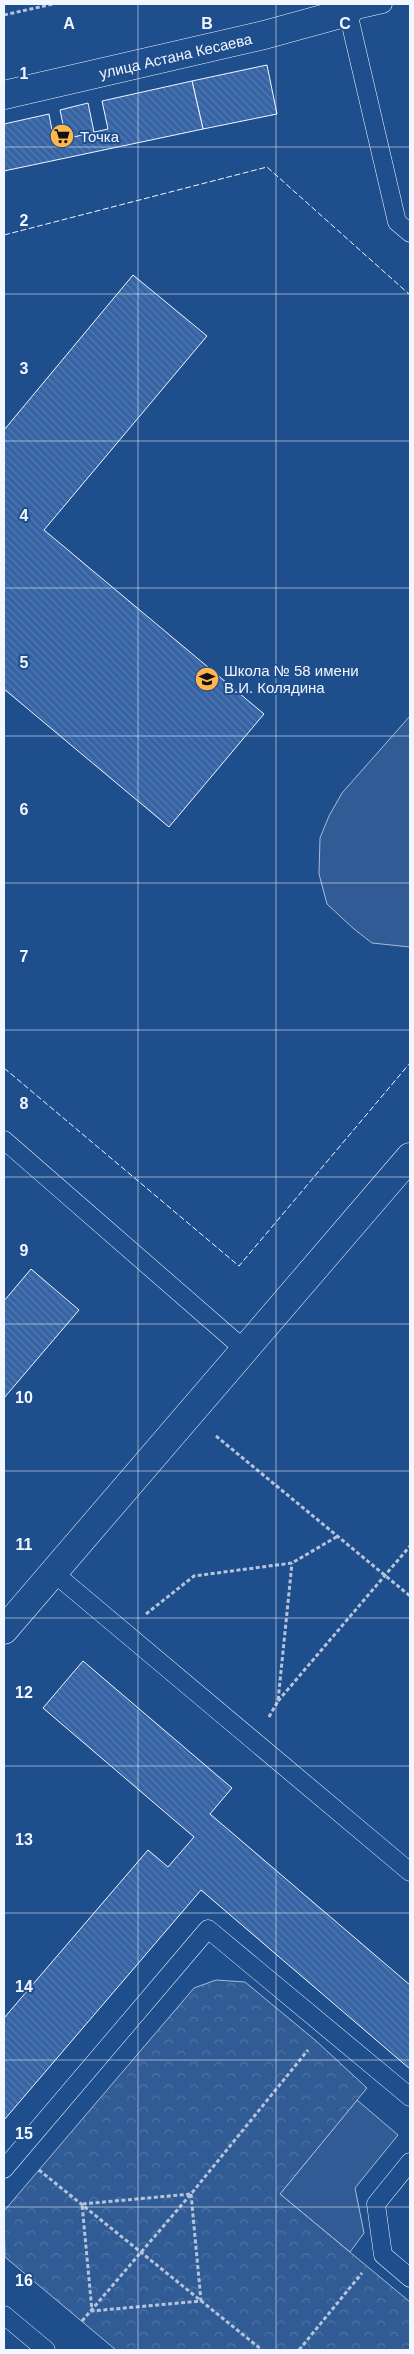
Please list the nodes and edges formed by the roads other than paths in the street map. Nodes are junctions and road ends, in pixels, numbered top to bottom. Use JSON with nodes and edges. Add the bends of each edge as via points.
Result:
{"nodes":[{"id":1,"x":383,"y":4,"type":"edge"},
{"id":2,"x":347,"y":8,"type":"edge"},
{"id":3,"x":4,"y":95,"type":"edge"},
{"id":4,"x":410,"y":233,"type":"edge"},
{"id":5,"x":4,"y":1140,"type":"edge"},
{"id":6,"x":410,"y":1157,"type":"edge"},
{"id":7,"x":245,"y":1350,"type":"junction"},
{"id":8,"x":54,"y":1573,"type":"junction"},
{"id":9,"x":4,"y":1630,"type":"edge"},
{"id":10,"x":410,"y":1872,"type":"edge"},
{"id":11,"x":410,"y":2097,"type":"edge"},
{"id":12,"x":410,"y":2162,"type":"edge"},
{"id":13,"x":4,"y":2169,"type":"edge"},
{"id":14,"x":410,"y":2278,"type":"edge"},
{"id":15,"x":4,"y":2314,"type":"edge"},
{"id":16,"x":46,"y":2350,"type":"edge"}],
"edges":[{"from":1,"to":2,"type":"lane"},
{"from":2,"to":3,"type":"street","name":"улица Астана Кесаева","via":[[264,35]]},
{"from":2,"to":4,"type":"lane","via":[[397,222]]},
{"from":5,"to":7,"type":"lane"},
{"from":6,"to":7,"type":"street"},
{"from":7,"to":8,"type":"street"},
{"from":8,"to":9,"type":"street"},
{"from":8,"to":10,"type":"lane"},
{"from":11,"to":13,"type":"lane","via":[[208,1929]]},
{"from":12,"to":14,"type":"lane","via":[[376,2204],[383,2255]]},
{"from":15,"to":16,"type":"lane"}]}
